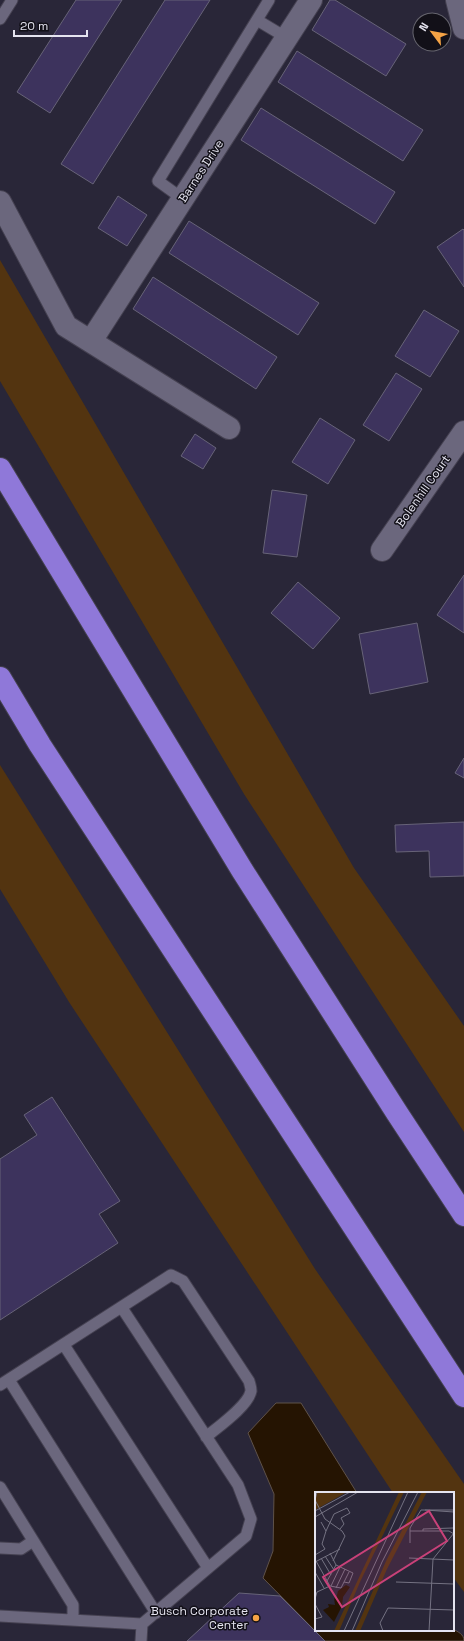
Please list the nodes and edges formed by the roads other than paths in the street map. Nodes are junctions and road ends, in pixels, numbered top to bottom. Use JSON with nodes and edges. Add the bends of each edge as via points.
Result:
{"nodes":[{"id":1,"x":12,"y":0,"type":"edge"},
{"id":2,"x":270,"y":0,"type":"edge"},
{"id":3,"x":311,"y":0,"type":"edge"},
{"id":4,"x":457,"y":0,"type":"edge"},
{"id":5,"x":0,"y":19,"type":"edge"},
{"id":6,"x":257,"y":20,"type":"junction"},
{"id":7,"x":464,"y":28,"type":"edge"},
{"id":8,"x":287,"y":38,"type":"junction"},
{"id":9,"x":183,"y":199,"type":"junction"},
{"id":10,"x":0,"y":202,"type":"edge"},
{"id":11,"x":91,"y":341,"type":"junction"},
{"id":12,"x":229,"y":428,"type":"dead end"},
{"id":13,"x":464,"y":432,"type":"edge"},
{"id":14,"x":0,"y":469,"type":"edge"},
{"id":15,"x":382,"y":550,"type":"dead end"},
{"id":16,"x":0,"y":678,"type":"edge"},
{"id":17,"x":464,"y":1215,"type":"edge"},
{"id":18,"x":122,"y":1308,"type":"junction"},
{"id":19,"x":64,"y":1345,"type":"junction"},
{"id":20,"x":4,"y":1383,"type":"edge"},
{"id":21,"x":464,"y":1396,"type":"edge"},
{"id":22,"x":206,"y":1437,"type":"junction"},
{"id":23,"x":0,"y":1487,"type":"edge"},
{"id":24,"x":33,"y":1541,"type":"junction"},
{"id":25,"x":0,"y":1548,"type":"edge"},
{"id":26,"x":208,"y":1568,"type":"junction"},
{"id":27,"x":156,"y":1613,"type":"junction"},
{"id":28,"x":0,"y":1616,"type":"edge"},
{"id":29,"x":73,"y":1620,"type":"junction"},
{"id":30,"x":142,"y":1624,"type":"junction"},
{"id":31,"x":141,"y":1641,"type":"edge"}],
"edges":[{"from":1,"to":5,"type":"lane"},
{"from":2,"to":6,"type":"lane"},
{"from":3,"to":8,"type":"street","name":"Barnes Drive"},
{"from":4,"to":7,"type":"street"},
{"from":6,"to":8,"type":"lane"},
{"from":6,"to":9,"type":"lane","via":[[158,181]]},
{"from":8,"to":9,"type":"street","name":"Barnes Drive"},
{"from":9,"to":11,"type":"street","name":"Barnes Drive"},
{"from":10,"to":11,"type":"street","via":[[66,326]]},
{"from":11,"to":12,"type":"street"},
{"from":13,"to":15,"type":"street","name":"Bolenhill Court"},
{"from":14,"to":17,"type":"highway","via":[[242,870]]},
{"from":16,"to":21,"type":"highway","via":[[45,752]]},
{"from":18,"to":19,"type":"lane"},
{"from":18,"to":22,"type":"lane"},
{"from":18,"to":22,"type":"lane","via":[[171,1275],[183,1281],[249,1382],[251,1392],[237,1412]]},
{"from":19,"to":20,"type":"lane"},
{"from":19,"to":26,"type":"lane"},
{"from":20,"to":27,"type":"lane"},
{"from":22,"to":26,"type":"lane","via":[[238,1485],[251,1519],[246,1536]]},
{"from":23,"to":24,"type":"lane"},
{"from":24,"to":25,"type":"lane","via":[[21,1549]]},
{"from":24,"to":29,"type":"lane","via":[[73,1605]]},
{"from":26,"to":27,"type":"lane"},
{"from":27,"to":30,"type":"lane"},
{"from":28,"to":29,"type":"lane"},
{"from":29,"to":30,"type":"lane"},
{"from":30,"to":31,"type":"lane"}]}
